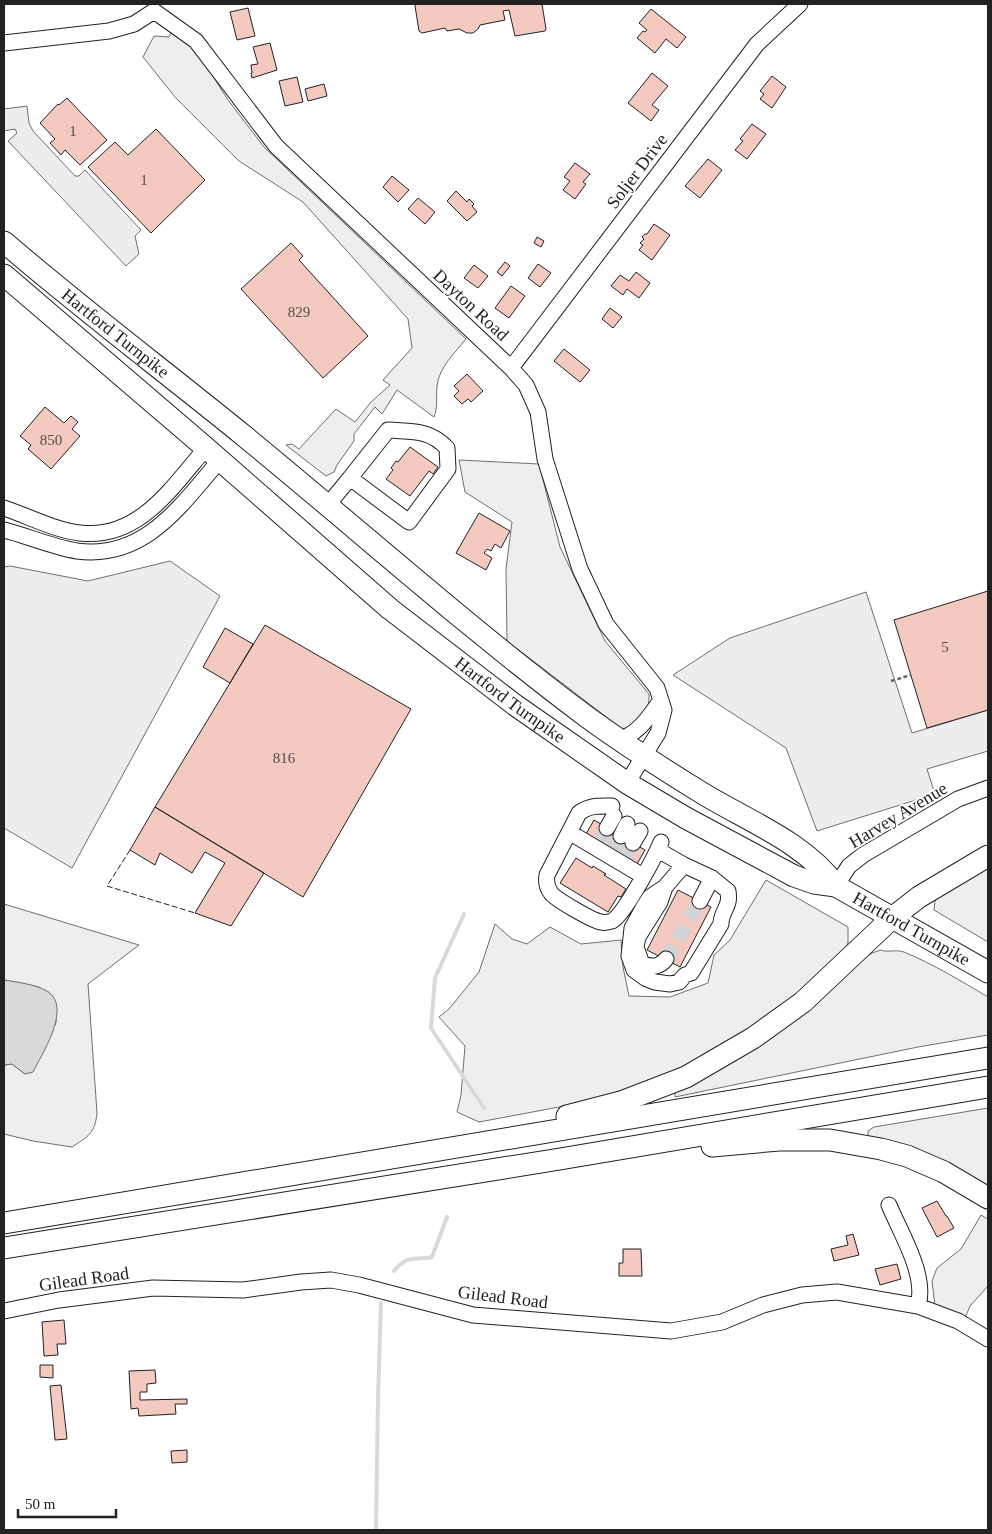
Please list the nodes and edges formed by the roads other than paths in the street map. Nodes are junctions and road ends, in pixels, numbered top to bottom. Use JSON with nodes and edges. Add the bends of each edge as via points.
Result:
{"nodes":[{"id":1,"x":800,"y":4,"type":"edge"},
{"id":2,"x":155,"y":7,"type":"edge"},
{"id":3,"x":4,"y":43,"type":"edge"},
{"id":4,"x":4,"y":242,"type":"edge"},
{"id":5,"x":4,"y":275,"type":"edge"},
{"id":6,"x":511,"y":368,"type":"junction"},
{"id":7,"x":235,"y":429,"type":"junction"},
{"id":8,"x":213,"y":454,"type":"junction"},
{"id":9,"x":350,"y":478,"type":"junction"},
{"id":10,"x":327,"y":506,"type":"junction"},
{"id":11,"x":4,"y":509,"type":"edge"},
{"id":12,"x":8,"y":531,"type":"edge"},
{"id":13,"x":661,"y":700,"type":"junction"},
{"id":14,"x":621,"y":740,"type":"junction"},
{"id":15,"x":644,"y":756,"type":"junction"},
{"id":16,"x":627,"y":784,"type":"junction"},
{"id":17,"x":988,"y":788,"type":"edge"},
{"id":18,"x":622,"y":826,"type":"dead end"},
{"id":19,"x":569,"y":832,"type":"junction"},
{"id":20,"x":988,"y":856,"type":"edge"},
{"id":21,"x":684,"y":865,"type":"junction"},
{"id":22,"x":643,"y":876,"type":"junction"},
{"id":23,"x":712,"y":878,"type":"junction"},
{"id":24,"x":836,"y":886,"type":"junction"},
{"id":25,"x":665,"y":887,"type":"junction"},
{"id":26,"x":700,"y":901,"type":"tunnel mouth"},
{"id":27,"x":892,"y":918,"type":"junction"},
{"id":28,"x":666,"y":959,"type":"dead end"},
{"id":29,"x":988,"y":972,"type":"edge"},
{"id":30,"x":988,"y":1058,"type":"edge"},
{"id":31,"x":988,"y":1087,"type":"edge"},
{"id":32,"x":560,"y":1159,"type":"junction"},
{"id":33,"x":353,"y":1165,"type":"junction"},
{"id":34,"x":988,"y":1198,"type":"edge"},
{"id":35,"x":889,"y":1205,"type":"dead end"},
{"id":36,"x":4,"y":1223,"type":"edge"},
{"id":37,"x":4,"y":1248,"type":"edge"},
{"id":38,"x":918,"y":1306,"type":"junction"},
{"id":39,"x":4,"y":1311,"type":"edge"},
{"id":40,"x":988,"y":1340,"type":"edge"}],
"edges":[{"from":1,"to":6,"type":"street","name":"Soljer Drive","via":[[757,44]]},
{"from":2,"to":3,"type":"street","via":[[134,24],[109,31]]},
{"from":2,"to":6,"type":"street","name":"Dayton Road","via":[[196,41],[276,146]]},
{"from":4,"to":7,"type":"highway","name":"Hartford Turnpike"},
{"from":5,"to":8,"type":"highway","name":"Hartford Turnpike"},
{"from":6,"to":13,"type":"street","name":"Dayton Road","via":[[526,385],[538,412],[545,459],[580,569],[606,624],[657,688]]},
{"from":7,"to":8,"type":"highway"},
{"from":7,"to":10,"type":"highway","name":"Hartford Turnpike"},
{"from":8,"to":11,"type":"street","via":[[139,519],[120,529],[80,533]]},
{"from":8,"to":12,"type":"street","via":[[167,520],[149,535],[126,546],[101,552],[77,551]]},
{"from":8,"to":16,"type":"highway","name":"Hartford Turnpike","via":[[390,608],[515,705]]},
{"from":9,"to":9,"type":"street","via":[[388,430],[424,432],[440,440],[447,448],[448,469],[409,522]]},
{"from":9,"to":10,"type":"street"},
{"from":10,"to":14,"type":"highway","name":"Hartford Turnpike","via":[[483,637]]},
{"from":13,"to":14,"type":"street","via":[[634,734]]},
{"from":13,"to":15,"type":"street","name":"Dayton Road","via":[[664,710],[658,733]]},
{"from":14,"to":15,"type":"highway","name":"Hartford Turnpike"},
{"from":15,"to":16,"type":"street","name":"Dayton Road"},
{"from":15,"to":24,"type":"highway","name":"Hartford Turnpike","via":[[800,850],[823,869]]},
{"from":16,"to":24,"type":"highway","name":"Hartford Turnpike","via":[[788,873],[814,883]]},
{"from":17,"to":24,"type":"street","name":"Harvey Avenue","via":[[958,800],[863,855],[849,866]]},
{"from":18,"to":19,"type":"street","via":[[592,806],[579,813]]},
{"from":19,"to":22,"type":"street","via":[[617,856]]},
{"from":19,"to":22,"type":"street","via":[[547,875],[552,896],[603,923],[618,917]]},
{"from":20,"to":27,"type":"highway","via":[[919,897]]},
{"from":21,"to":22,"type":"street","via":[[659,846]]},
{"from":21,"to":23,"type":"street"},
{"from":21,"to":25,"type":"street"},
{"from":23,"to":25,"type":"street","via":[[728,891],[728,904],[721,924],[691,973],[670,984],[645,978],[634,970],[629,956],[632,928],[650,896]]},
{"from":23,"to":26,"type":"street"},
{"from":24,"to":27,"type":"highway","name":"Hartford Turnpike"},
{"from":25,"to":28,"type":"street","via":[[660,902],[638,937],[636,947],[642,964],[655,967]]},
{"from":27,"to":29,"type":"highway","name":"Hartford Turnpike"},
{"from":27,"to":33,"type":"highway","via":[[804,1002],[754,1038],[686,1077],[621,1102],[462,1135]]},
{"from":30,"to":33,"type":"highway"},
{"from":31,"to":32,"type":"highway"},
{"from":32,"to":34,"type":"highway","via":[[778,1140],[830,1140],[906,1156],[944,1172]]},
{"from":32,"to":37,"type":"highway"},
{"from":33,"to":36,"type":"highway"},
{"from":35,"to":38,"type":"street","via":[[920,1282]]},
{"from":38,"to":39,"type":"street","name":"Gilead Road","via":[[837,1292],[802,1295],[763,1305],[722,1322],[671,1331],[473,1315],[331,1280],[243,1290],[153,1288],[58,1300]]},
{"from":38,"to":40,"type":"street","name":"Gilead Road","via":[[958,1321]]}]}
